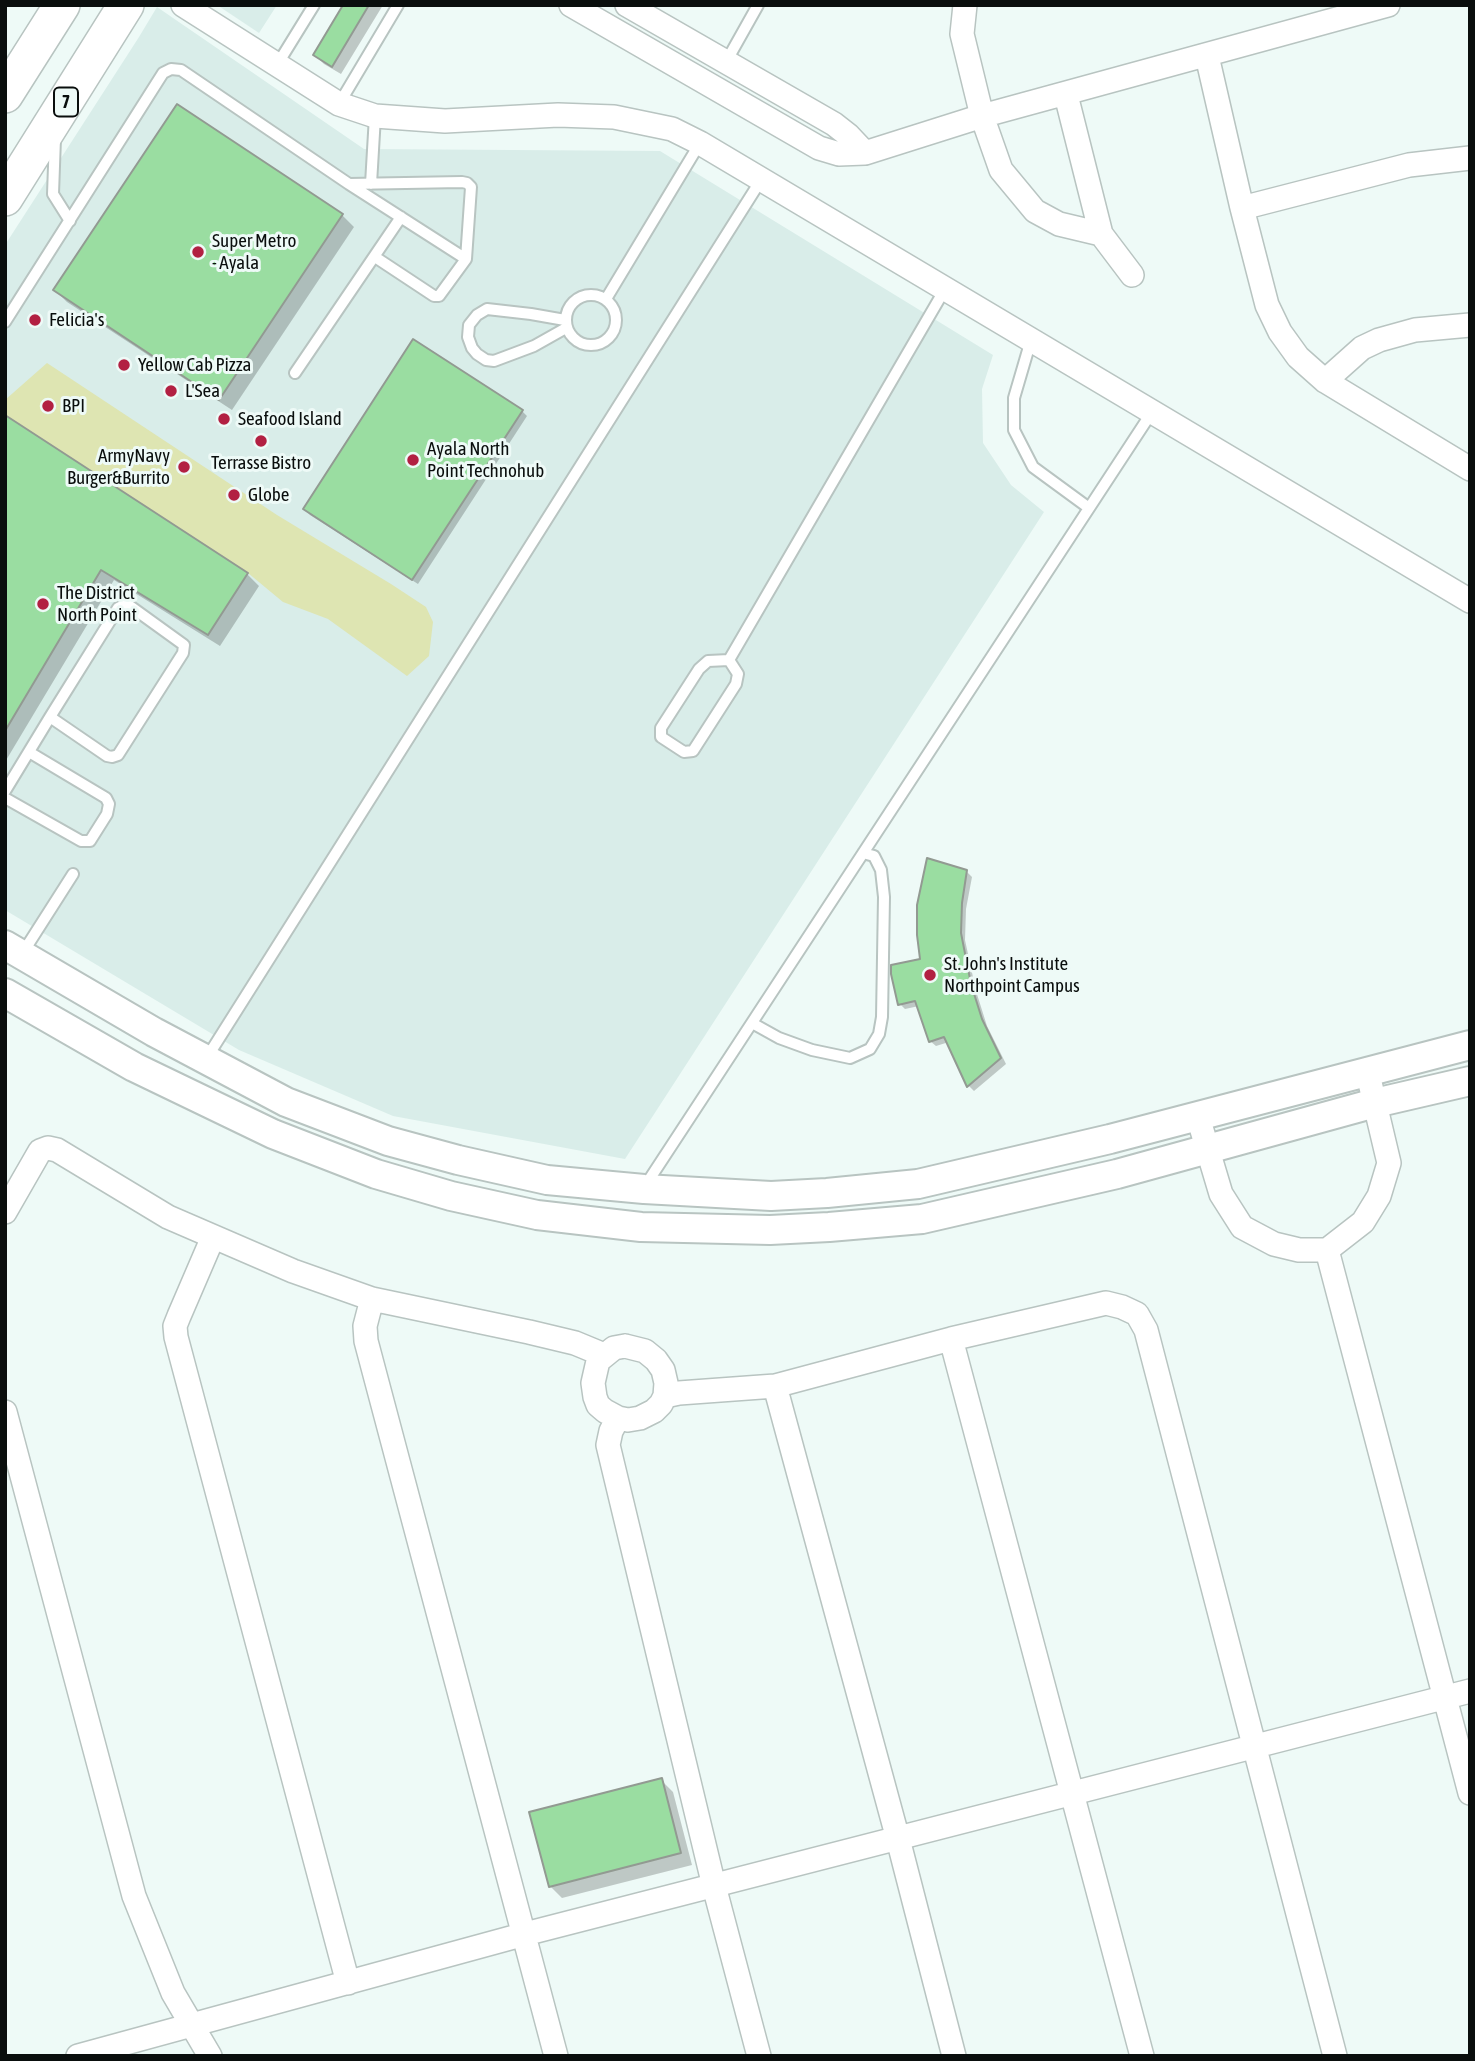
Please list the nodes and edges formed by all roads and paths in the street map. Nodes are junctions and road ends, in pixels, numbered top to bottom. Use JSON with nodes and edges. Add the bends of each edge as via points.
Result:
{"nodes":[{"id":1,"x":62,"y":5,"type":"edge"},
{"id":2,"x":126,"y":5,"type":"edge"},
{"id":3,"x":314,"y":5,"type":"edge"},
{"id":4,"x":398,"y":5,"type":"edge"},
{"id":5,"x":571,"y":5,"type":"edge"},
{"id":6,"x":758,"y":5,"type":"edge"},
{"id":7,"x":965,"y":5,"type":"edge"},
{"id":8,"x":1388,"y":5,"type":"edge"},
{"id":9,"x":190,"y":7,"type":"edge"},
{"id":10,"x":636,"y":10,"type":"edge"},
{"id":11,"x":629,"y":40,"type":"junction"},
{"id":12,"x":1207,"y":56,"type":"junction"},
{"id":13,"x":726,"y":61,"type":"junction"},
{"id":14,"x":277,"y":65,"type":"junction"},
{"id":15,"x":72,"y":92,"type":"junction"},
{"id":16,"x":5,"y":95,"type":"edge"},
{"id":17,"x":1066,"y":95,"type":"junction"},
{"id":18,"x":795,"y":101,"type":"junction"},
{"id":19,"x":339,"y":104,"type":"junction"},
{"id":20,"x":375,"y":116,"type":"junction"},
{"id":21,"x":982,"y":116,"type":"junction"},
{"id":22,"x":779,"y":126,"type":"junction"},
{"id":23,"x":700,"y":144,"type":"junction"},
{"id":24,"x":865,"y":153,"type":"junction"},
{"id":25,"x":1470,"y":158,"type":"edge"},
{"id":26,"x":761,"y":180,"type":"junction"},
{"id":27,"x":349,"y":184,"type":"junction"},
{"id":28,"x":371,"y":184,"type":"junction"},
{"id":29,"x":5,"y":198,"type":"edge"},
{"id":30,"x":1242,"y":208,"type":"junction"},
{"id":31,"x":401,"y":217,"type":"junction"},
{"id":32,"x":70,"y":221,"type":"junction"},
{"id":33,"x":1101,"y":234,"type":"junction"},
{"id":34,"x":375,"y":257,"type":"junction"},
{"id":35,"x":467,"y":259,"type":"junction"},
{"id":36,"x":1132,"y":275,"type":"dead end"},
{"id":37,"x":945,"y":289,"type":"junction"},
{"id":38,"x":606,"y":299,"type":"junction"},
{"id":39,"x":5,"y":322,"type":"edge"},
{"id":40,"x":566,"y":324,"type":"junction"},
{"id":41,"x":1470,"y":325,"type":"edge"},
{"id":42,"x":1031,"y":340,"type":"junction"},
{"id":43,"x":295,"y":373,"type":"dead end"},
{"id":44,"x":1325,"y":381,"type":"junction"},
{"id":45,"x":1152,"y":412,"type":"junction"},
{"id":46,"x":1470,"y":469,"type":"edge"},
{"id":47,"x":1088,"y":508,"type":"junction"},
{"id":48,"x":1470,"y":601,"type":"edge"},
{"id":49,"x":729,"y":660,"type":"junction"},
{"id":50,"x":50,"y":717,"type":"junction"},
{"id":51,"x":29,"y":752,"type":"junction"},
{"id":52,"x":5,"y":791,"type":"edge"},
{"id":53,"x":5,"y":798,"type":"edge"},
{"id":54,"x":863,"y":853,"type":"junction"},
{"id":55,"x":73,"y":874,"type":"dead end"},
{"id":56,"x":14,"y":950,"type":"edge"},
{"id":57,"x":5,"y":993,"type":"edge"},
{"id":58,"x":752,"y":1023,"type":"junction"},
{"id":59,"x":154,"y":1032,"type":"junction"},
{"id":60,"x":1470,"y":1045,"type":"edge"},
{"id":61,"x":206,"y":1059,"type":"junction"},
{"id":62,"x":134,"y":1067,"type":"junction"},
{"id":63,"x":1367,"y":1070,"type":"junction"},
{"id":64,"x":1470,"y":1081,"type":"edge"},
{"id":65,"x":1375,"y":1103,"type":"junction"},
{"id":66,"x":1198,"y":1117,"type":"junction"},
{"id":67,"x":1206,"y":1148,"type":"junction"},
{"id":68,"x":644,"y":1189,"type":"junction"},
{"id":69,"x":827,"y":1193,"type":"junction"},
{"id":70,"x":5,"y":1212,"type":"edge"},
{"id":71,"x":829,"y":1227,"type":"junction"},
{"id":72,"x":213,"y":1237,"type":"junction"},
{"id":73,"x":1327,"y":1250,"type":"junction"},
{"id":74,"x":372,"y":1299,"type":"junction"},
{"id":75,"x":951,"y":1339,"type":"junction"},
{"id":76,"x":604,"y":1355,"type":"junction"},
{"id":77,"x":775,"y":1386,"type":"junction"},
{"id":78,"x":665,"y":1396,"type":"junction"},
{"id":79,"x":5,"y":1412,"type":"edge"},
{"id":80,"x":618,"y":1418,"type":"junction"},
{"id":81,"x":1470,"y":1690,"type":"edge"},
{"id":82,"x":1445,"y":1697,"type":"junction"},
{"id":83,"x":1253,"y":1745,"type":"junction"},
{"id":84,"x":1073,"y":1792,"type":"junction"},
{"id":85,"x":1470,"y":1793,"type":"edge"},
{"id":86,"x":898,"y":1839,"type":"junction"},
{"id":87,"x":714,"y":1886,"type":"junction"},
{"id":88,"x":525,"y":1934,"type":"junction"},
{"id":89,"x":348,"y":1983,"type":"junction"},
{"id":90,"x":191,"y":2025,"type":"junction"},
{"id":91,"x":78,"y":2056,"type":"edge"},
{"id":92,"x":210,"y":2056,"type":"edge"},
{"id":93,"x":556,"y":2056,"type":"edge"},
{"id":94,"x":759,"y":2056,"type":"edge"},
{"id":95,"x":954,"y":2056,"type":"edge"},
{"id":96,"x":1143,"y":2056,"type":"edge"},
{"id":97,"x":1335,"y":2056,"type":"edge"}],
"edges":[{"from":1,"to":16,"type":"main road"},
{"from":2,"to":15,"type":"main road","number":"7"},
{"from":3,"to":14,"type":"lane"},
{"from":4,"to":19,"type":"lane"},
{"from":5,"to":11,"type":"street"},
{"from":6,"to":13,"type":"lane"},
{"from":7,"to":21,"type":"street","via":[[961,34]]},
{"from":8,"to":12,"type":"street"},
{"from":9,"to":14,"type":"street"},
{"from":10,"to":11,"type":"street"},
{"from":10,"to":13,"type":"street"},
{"from":11,"to":22,"type":"street"},
{"from":12,"to":17,"type":"street"},
{"from":12,"to":30,"type":"street"},
{"from":13,"to":18,"type":"street"},
{"from":14,"to":19,"type":"street"},
{"from":15,"to":29,"type":"main road","number":"7"},
{"from":15,"to":32,"type":"lane","via":[[55,137],[53,194]]},
{"from":17,"to":21,"type":"street"},
{"from":17,"to":33,"type":"street"},
{"from":18,"to":22,"type":"street"},
{"from":18,"to":24,"type":"street","via":[[841,130]]},
{"from":19,"to":20,"type":"street"},
{"from":20,"to":23,"type":"street","via":[[445,121],[614,117],[672,129]]},
{"from":20,"to":28,"type":"lane"},
{"from":21,"to":24,"type":"street"},
{"from":21,"to":33,"type":"street","via":[[1001,170],[1035,211],[1059,224]]},
{"from":22,"to":24,"type":"street","via":[[819,148],[839,154]]},
{"from":23,"to":26,"type":"street"},
{"from":23,"to":38,"type":"lane"},
{"from":25,"to":30,"type":"street","via":[[1409,165]]},
{"from":26,"to":37,"type":"street"},
{"from":26,"to":61,"type":"lane"},
{"from":27,"to":28,"type":"lane"},
{"from":27,"to":31,"type":"lane"},
{"from":27,"to":32,"type":"lane","via":[[181,69],[171,69],[163,73]]},
{"from":28,"to":35,"type":"lane","via":[[467,183],[471,187]]},
{"from":30,"to":44,"type":"street","via":[[1267,305],[1298,356]]},
{"from":31,"to":34,"type":"lane"},
{"from":31,"to":35,"type":"lane"},
{"from":32,"to":39,"type":"lane"},
{"from":33,"to":36,"type":"street"},
{"from":34,"to":35,"type":"lane","via":[[437,297]]},
{"from":34,"to":43,"type":"lane"},
{"from":37,"to":42,"type":"street"},
{"from":37,"to":49,"type":"lane"},
{"from":38,"to":40,"type":"lane","via":[[580,296],[568,308]]},
{"from":38,"to":40,"type":"lane","via":[[616,320],[605,341],[581,343]]},
{"from":40,"to":40,"type":"lane","via":[[486,309],[469,325],[468,337],[478,354],[494,361],[534,346]]},
{"from":41,"to":44,"type":"street","via":[[1415,330],[1378,340]]},
{"from":42,"to":45,"type":"street"},
{"from":42,"to":47,"type":"lane","via":[[1014,398],[1014,430],[1033,467]]},
{"from":44,"to":46,"type":"street"},
{"from":45,"to":47,"type":"lane"},
{"from":45,"to":48,"type":"street"},
{"from":47,"to":54,"type":"lane"},
{"from":49,"to":49,"type":"lane","via":[[708,661],[699,669],[661,728],[661,737],[684,752],[693,751],[736,684],[738,674]]},
{"from":50,"to":50,"type":"lane","via":[[107,756],[118,755],[184,645],[130,606],[118,608]]},
{"from":50,"to":51,"type":"lane"},
{"from":51,"to":52,"type":"lane"},
{"from":51,"to":53,"type":"lane","via":[[106,798],[107,814],[90,841],[81,841]]},
{"from":54,"to":58,"type":"lane"},
{"from":54,"to":58,"type":"lane","via":[[874,856],[881,870],[884,897],[882,1017],[870,1049],[850,1058],[812,1050]]},
{"from":55,"to":56,"type":"lane"},
{"from":56,"to":59,"type":"street"},
{"from":57,"to":62,"type":"street"},
{"from":58,"to":68,"type":"lane"},
{"from":59,"to":61,"type":"street"},
{"from":59,"to":62,"type":"street"},
{"from":60,"to":63,"type":"street"},
{"from":61,"to":68,"type":"street","via":[[286,1102],[388,1141],[547,1180]]},
{"from":62,"to":71,"type":"street","via":[[273,1134],[376,1174],[451,1196],[537,1215],[641,1227]]},
{"from":63,"to":65,"type":"street"},
{"from":63,"to":66,"type":"street"},
{"from":64,"to":65,"type":"street"},
{"from":65,"to":67,"type":"street"},
{"from":65,"to":73,"type":"street","via":[[1389,1163],[1379,1196],[1363,1222]]},
{"from":66,"to":67,"type":"street"},
{"from":66,"to":69,"type":"street","via":[[918,1184]]},
{"from":67,"to":71,"type":"street","via":[[1117,1174],[922,1219]]},
{"from":67,"to":73,"type":"street","via":[[1221,1194],[1242,1227],[1274,1244]]},
{"from":68,"to":69,"type":"street","via":[[771,1196]]},
{"from":69,"to":71,"type":"street"},
{"from":70,"to":72,"type":"street","via":[[40,1151],[48,1147],[168,1217]]},
{"from":72,"to":74,"type":"street"},
{"from":72,"to":89,"type":"street","via":[[175,1326],[176,1337]]},
{"from":73,"to":82,"type":"street"},
{"from":74,"to":76,"type":"street","via":[[575,1343]]},
{"from":74,"to":88,"type":"street","via":[[366,1341]]},
{"from":75,"to":77,"type":"street"},
{"from":75,"to":83,"type":"street","via":[[1106,1303],[1138,1314],[1146,1330]]},
{"from":75,"to":84,"type":"street"},
{"from":76,"to":78,"type":"street","via":[[625,1346],[645,1351],[663,1370]]},
{"from":76,"to":80,"type":"street","via":[[594,1373],[595,1397],[598,1405]]},
{"from":77,"to":78,"type":"street"},
{"from":77,"to":86,"type":"street"},
{"from":78,"to":80,"type":"street","via":[[654,1411],[640,1419]]},
{"from":79,"to":90,"type":"street","via":[[134,1896],[173,1993]]},
{"from":80,"to":87,"type":"street","via":[[608,1445]]},
{"from":81,"to":82,"type":"street"},
{"from":82,"to":83,"type":"street"},
{"from":82,"to":85,"type":"street"},
{"from":83,"to":84,"type":"street"},
{"from":83,"to":97,"type":"street"},
{"from":84,"to":86,"type":"street"},
{"from":84,"to":96,"type":"street"},
{"from":86,"to":87,"type":"street"},
{"from":86,"to":95,"type":"street"},
{"from":87,"to":88,"type":"street"},
{"from":87,"to":94,"type":"street"},
{"from":88,"to":89,"type":"street"},
{"from":88,"to":93,"type":"street"},
{"from":89,"to":90,"type":"street"},
{"from":90,"to":91,"type":"street"},
{"from":90,"to":92,"type":"street"}]}
